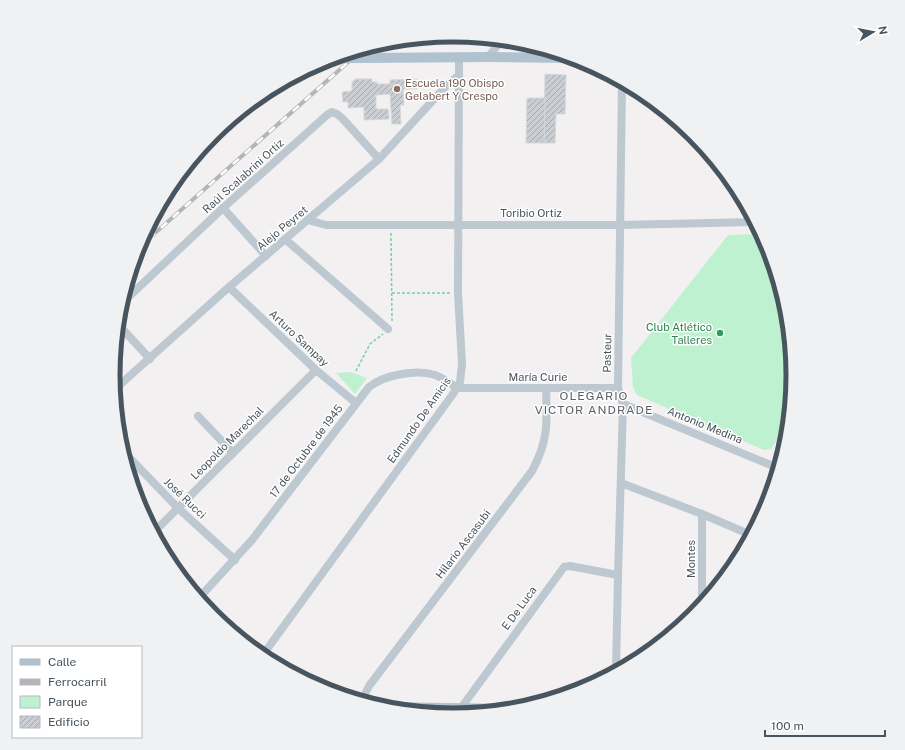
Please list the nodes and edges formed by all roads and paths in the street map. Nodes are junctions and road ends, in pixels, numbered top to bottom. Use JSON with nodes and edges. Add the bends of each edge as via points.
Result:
{"nodes":[{"id":1,"x":498,"y":45,"type":"edge"},
{"id":2,"x":459,"y":57,"type":"junction"},
{"id":3,"x":488,"y":57,"type":"junction"},
{"id":4,"x":351,"y":58,"type":"edge"},
{"id":5,"x":553,"y":58,"type":"edge"},
{"id":6,"x":458,"y":76,"type":"junction"},
{"id":7,"x":622,"y":89,"type":"edge"},
{"id":8,"x":379,"y":159,"type":"junction"},
{"id":9,"x":223,"y":208,"type":"junction"},
{"id":10,"x":308,"y":220,"type":"junction"},
{"id":11,"x":748,"y":222,"type":"edge"},
{"id":12,"x":458,"y":224,"type":"junction"},
{"id":13,"x":391,"y":225,"type":"junction"},
{"id":14,"x":620,"y":225,"type":"junction"},
{"id":15,"x":285,"y":239,"type":"junction"},
{"id":16,"x":266,"y":256,"type":"junction"},
{"id":17,"x":229,"y":287,"type":"junction"},
{"id":18,"x":458,"y":293,"type":"junction"},
{"id":19,"x":392,"y":294,"type":"junction"},
{"id":20,"x":129,"y":296,"type":"edge"},
{"id":21,"x":388,"y":328,"type":"junction"},
{"id":22,"x":123,"y":329,"type":"edge"},
{"id":23,"x":150,"y":359,"type":"junction"},
{"id":24,"x":316,"y":370,"type":"junction"},
{"id":25,"x":356,"y":371,"type":"dead end"},
{"id":26,"x":120,"y":385,"type":"edge"},
{"id":27,"x":457,"y":388,"type":"junction"},
{"id":28,"x":546,"y":388,"type":"junction"},
{"id":29,"x":618,"y":388,"type":"junction"},
{"id":30,"x":356,"y":403,"type":"junction"},
{"id":31,"x":623,"y":404,"type":"junction"},
{"id":32,"x":198,"y":416,"type":"dead end"},
{"id":33,"x":233,"y":453,"type":"junction"},
{"id":34,"x":130,"y":459,"type":"edge"},
{"id":35,"x":773,"y":466,"type":"edge"},
{"id":36,"x":621,"y":483,"type":"junction"},
{"id":37,"x":178,"y":508,"type":"junction"},
{"id":38,"x":702,"y":514,"type":"junction"},
{"id":39,"x":157,"y":529,"type":"edge"},
{"id":40,"x":746,"y":532,"type":"edge"},
{"id":41,"x":235,"y":560,"type":"junction"},
{"id":42,"x":618,"y":575,"type":"junction"},
{"id":43,"x":202,"y":594,"type":"edge"},
{"id":44,"x":702,"y":596,"type":"edge"},
{"id":45,"x":266,"y":651,"type":"edge"},
{"id":46,"x":616,"y":665,"type":"edge"},
{"id":47,"x":364,"y":696,"type":"edge"},
{"id":48,"x":461,"y":708,"type":"edge"}],
"edges":[{"from":1,"to":3,"type":"street"},
{"from":2,"to":3,"type":"main road"},
{"from":2,"to":4,"type":"main road","bridge":true},
{"from":2,"to":6,"type":"street","name":"Edmundo De Amicis"},
{"from":3,"to":5,"type":"main road"},
{"from":6,"to":8,"type":"street","name":"Alejo Peyret"},
{"from":6,"to":12,"type":"street","name":"Edmundo De Amicis"},
{"from":7,"to":14,"type":"street","name":"Pasteur"},
{"from":8,"to":9,"type":"street","name":"Raúl Scalabrini Ortiz","via":[[342,118],[332,112]]},
{"from":8,"to":10,"type":"street","name":"Alejo Peyret"},
{"from":9,"to":16,"type":"street"},
{"from":9,"to":20,"type":"street","name":"Raúl Scalabrini Ortiz"},
{"from":10,"to":13,"type":"street","name":"Toribio Ortiz","via":[[326,225]]},
{"from":10,"to":15,"type":"street","name":"Alejo Peyret"},
{"from":11,"to":14,"type":"street","name":"Toribio Ortiz"},
{"from":12,"to":13,"type":"street","name":"Toribio Ortiz"},
{"from":12,"to":14,"type":"street","name":"Toribio Ortiz"},
{"from":12,"to":18,"type":"street","name":"Edmundo De Amicis"},
{"from":13,"to":19,"type":"path"},
{"from":14,"to":29,"type":"street","name":"Pasteur"},
{"from":15,"to":16,"type":"street","name":"Alejo Peyret"},
{"from":15,"to":21,"type":"street"},
{"from":16,"to":17,"type":"street","name":"Alejo Peyret"},
{"from":17,"to":23,"type":"street","name":"Alejo Peyret"},
{"from":17,"to":24,"type":"street","name":"Arturo Sampay"},
{"from":18,"to":19,"type":"path"},
{"from":18,"to":27,"type":"street","name":"Edmundo De Amicis","via":[[462,374]]},
{"from":19,"to":21,"type":"path","via":[[392,324]]},
{"from":21,"to":25,"type":"path","via":[[370,344]]},
{"from":22,"to":23,"type":"street"},
{"from":23,"to":26,"type":"street","name":"Alejo Peyret"},
{"from":24,"to":30,"type":"street","name":"Arturo Sampay"},
{"from":24,"to":33,"type":"street","name":"Leopoldo Marechal"},
{"from":27,"to":28,"type":"street","name":"María Curie"},
{"from":27,"to":30,"type":"street","name":"17 de Octubre de 1945","via":[[428,374],[394,375],[369,387]]},
{"from":27,"to":45,"type":"street","name":"Edmundo De Amicis"},
{"from":28,"to":29,"type":"street","name":"María Curie"},
{"from":28,"to":47,"type":"street","name":"Hilario Ascasubi","via":[[547,424],[544,446],[536,464],[369,686]]},
{"from":29,"to":31,"type":"street","name":"Pasteur"},
{"from":30,"to":41,"type":"street","name":"17 de Octubre de 1945"},
{"from":31,"to":35,"type":"street","name":"Antonio Medina"},
{"from":31,"to":36,"type":"street","name":"Pasteur"},
{"from":32,"to":33,"type":"street"},
{"from":33,"to":37,"type":"street","name":"Leopoldo Marechal"},
{"from":34,"to":37,"type":"street","name":"José Rucci"},
{"from":36,"to":38,"type":"street"},
{"from":36,"to":42,"type":"street","name":"Pasteur"},
{"from":37,"to":39,"type":"street","name":"Leopoldo Marechal"},
{"from":37,"to":41,"type":"street","name":"José Rucci"},
{"from":38,"to":40,"type":"street"},
{"from":38,"to":44,"type":"street","name":"Montes"},
{"from":41,"to":43,"type":"street","name":"17 de Octubre de 1945"},
{"from":42,"to":46,"type":"street","name":"Pasteur"},
{"from":42,"to":48,"type":"street","name":"E De Luca","via":[[564,567]]}]}
